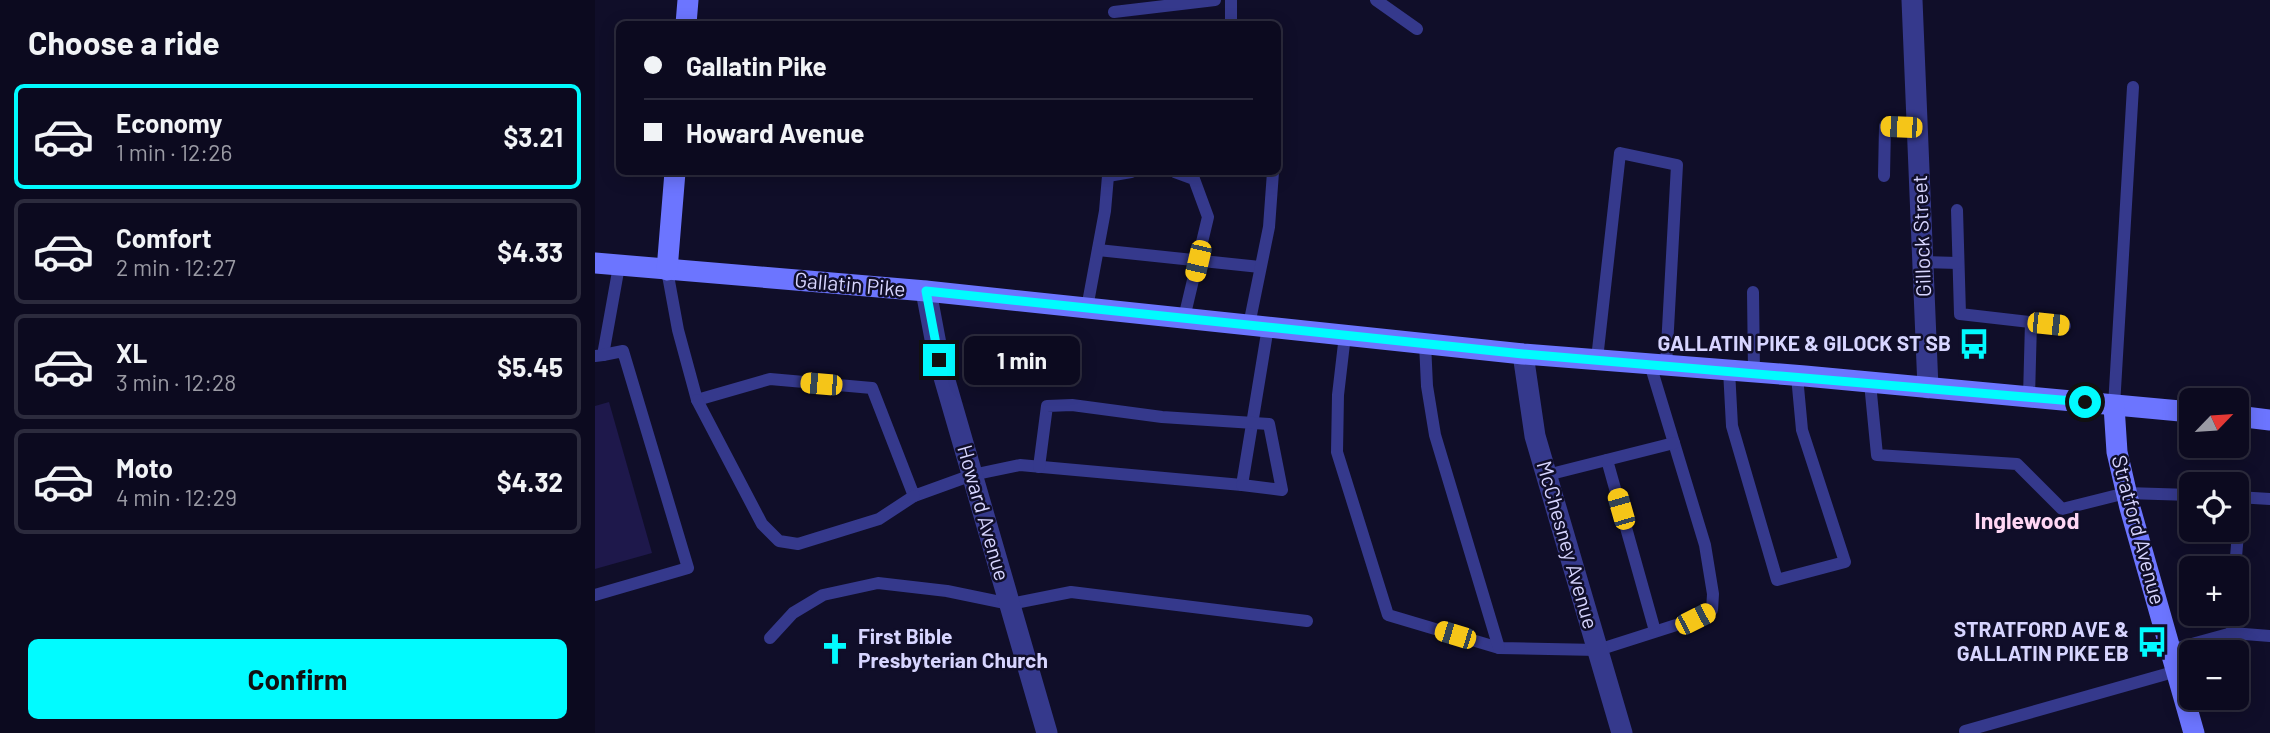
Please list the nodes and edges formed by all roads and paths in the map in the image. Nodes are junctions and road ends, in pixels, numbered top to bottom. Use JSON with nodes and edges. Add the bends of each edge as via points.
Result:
{"nodes":[{"id":1,"x":688,"y":0,"type":"edge"},
{"id":2,"x":1215,"y":0,"type":"edge"},
{"id":3,"x":1231,"y":0,"type":"edge"},
{"id":4,"x":1376,"y":0,"type":"edge"},
{"id":5,"x":1912,"y":0,"type":"edge"},
{"id":6,"x":1114,"y":12,"type":"dead end"},
{"id":7,"x":686,"y":21,"type":"edge"},
{"id":8,"x":1231,"y":21,"type":"edge"},
{"id":9,"x":1417,"y":29,"type":"dead end"},
{"id":10,"x":2133,"y":87,"type":"dead end"},
{"id":11,"x":1917,"y":127,"type":"junction"},
{"id":12,"x":675,"y":175,"type":"edge"},
{"id":13,"x":1114,"y":175,"type":"edge"},
{"id":14,"x":1194,"y":175,"type":"edge"},
{"id":15,"x":1273,"y":175,"type":"edge"},
{"id":16,"x":1884,"y":176,"type":"dead end"},
{"id":17,"x":1957,"y":210,"type":"dead end"},
{"id":18,"x":1098,"y":250,"type":"junction"},
{"id":19,"x":1198,"y":261,"type":"junction"},
{"id":20,"x":1923,"y":262,"type":"junction"},
{"id":21,"x":595,"y":263,"type":"edge"},
{"id":22,"x":1958,"y":263,"type":"junction"},
{"id":23,"x":619,"y":266,"type":"junction"},
{"id":24,"x":1261,"y":267,"type":"junction"},
{"id":25,"x":667,"y":270,"type":"junction"},
{"id":26,"x":926,"y":291,"type":"junction"},
{"id":27,"x":1753,"y":292,"type":"dead end"},
{"id":28,"x":1087,"y":308,"type":"junction"},
{"id":29,"x":1184,"y":318,"type":"junction"},
{"id":30,"x":2031,"y":322,"type":"junction"},
{"id":31,"x":1259,"y":326,"type":"junction"},
{"id":32,"x":2065,"y":326,"type":"dead end"},
{"id":33,"x":1345,"y":335,"type":"junction"},
{"id":34,"x":1425,"y":343,"type":"junction"},
{"id":35,"x":1523,"y":354,"type":"junction"},
{"id":36,"x":599,"y":356,"type":"edge"},
{"id":37,"x":1597,"y":359,"type":"junction"},
{"id":38,"x":1658,"y":365,"type":"junction"},
{"id":39,"x":1729,"y":370,"type":"junction"},
{"id":40,"x":1754,"y":372,"type":"junction"},
{"id":41,"x":1797,"y":376,"type":"junction"},
{"id":42,"x":1870,"y":383,"type":"junction"},
{"id":43,"x":1928,"y":388,"type":"junction"},
{"id":44,"x":2029,"y":397,"type":"junction"},
{"id":45,"x":697,"y":400,"type":"junction"},
{"id":46,"x":2114,"y":406,"type":"junction"},
{"id":47,"x":2179,"y":411,"type":"edge"},
{"id":48,"x":2249,"y":416,"type":"edge"},
{"id":49,"x":2270,"y":417,"type":"edge"},
{"id":50,"x":1253,"y":422,"type":"junction"},
{"id":51,"x":1674,"y":443,"type":"junction"},
{"id":52,"x":1607,"y":460,"type":"junction"},
{"id":53,"x":1039,"y":467,"type":"junction"},
{"id":54,"x":972,"y":475,"type":"junction"},
{"id":55,"x":1547,"y":475,"type":"junction"},
{"id":56,"x":1242,"y":485,"type":"junction"},
{"id":57,"x":2126,"y":493,"type":"junction"},
{"id":58,"x":2179,"y":495,"type":"edge"},
{"id":59,"x":914,"y":496,"type":"junction"},
{"id":60,"x":2249,"y":498,"type":"edge"},
{"id":61,"x":2270,"y":499,"type":"edge"},
{"id":62,"x":595,"y":595,"type":"edge"},
{"id":63,"x":1010,"y":604,"type":"junction"},
{"id":64,"x":1307,"y":621,"type":"dead end"},
{"id":65,"x":2232,"y":626,"type":"edge"},
{"id":66,"x":1655,"y":631,"type":"junction"},
{"id":67,"x":2232,"y":633,"type":"junction"},
{"id":68,"x":2270,"y":636,"type":"edge"},
{"id":69,"x":770,"y":638,"type":"dead end"},
{"id":70,"x":1499,"y":648,"type":"junction"},
{"id":71,"x":1598,"y":650,"type":"junction"},
{"id":72,"x":2170,"y":650,"type":"junction"},
{"id":73,"x":2176,"y":671,"type":"junction"},
{"id":74,"x":1965,"y":731,"type":"dead end"},
{"id":75,"x":1048,"y":733,"type":"edge"},
{"id":76,"x":1622,"y":733,"type":"edge"},
{"id":77,"x":2194,"y":733,"type":"edge"}],
"edges":[{"from":1,"to":7,"type":"main road"},
{"from":2,"to":6,"type":"lane"},
{"from":3,"to":8,"type":"lane"},
{"from":4,"to":9,"type":"lane"},
{"from":5,"to":11,"type":"street","name":"Gillock Street"},
{"from":10,"to":46,"type":"lane"},
{"from":11,"to":16,"type":"lane","via":[[1885,126]]},
{"from":11,"to":20,"type":"street","name":"Gillock Street"},
{"from":12,"to":25,"type":"main road"},
{"from":13,"to":18,"type":"lane","via":[[1108,176]]},
{"from":14,"to":19,"type":"lane","via":[[1208,217]]},
{"from":15,"to":24,"type":"lane"},
{"from":17,"to":22,"type":"lane"},
{"from":18,"to":19,"type":"lane"},
{"from":18,"to":28,"type":"lane"},
{"from":19,"to":24,"type":"lane"},
{"from":19,"to":29,"type":"lane"},
{"from":20,"to":22,"type":"lane"},
{"from":20,"to":43,"type":"street","name":"Gillock Street"},
{"from":21,"to":23,"type":"main road","name":"Gallatin Pike"},
{"from":22,"to":30,"type":"lane","via":[[1960,314]]},
{"from":23,"to":25,"type":"main road","name":"Gallatin Pike"},
{"from":23,"to":36,"type":"lane"},
{"from":24,"to":31,"type":"lane"},
{"from":25,"to":26,"type":"main road","name":"Gallatin Pike"},
{"from":25,"to":45,"type":"lane"},
{"from":26,"to":28,"type":"main road","name":"Gallatin Pike"},
{"from":26,"to":54,"type":"street","name":"Howard Avenue","via":[[939,360]]},
{"from":27,"to":40,"type":"lane"},
{"from":28,"to":29,"type":"main road","name":"Gallatin Pike"},
{"from":29,"to":31,"type":"main road","name":"Gallatin Pike"},
{"from":30,"to":32,"type":"lane"},
{"from":30,"to":44,"type":"lane"},
{"from":31,"to":33,"type":"main road","name":"Gallatin Pike"},
{"from":31,"to":50,"type":"lane"},
{"from":33,"to":34,"type":"main road","name":"Gallatin Pike"},
{"from":33,"to":70,"type":"lane","via":[[1337,452],[1388,615]]},
{"from":34,"to":35,"type":"main road","name":"Gallatin Pike"},
{"from":34,"to":70,"type":"lane","via":[[1435,435]]},
{"from":35,"to":37,"type":"main road","name":"Gallatin Pike"},
{"from":35,"to":55,"type":"street","name":"McChesney Avenue","via":[[1535,436]]},
{"from":36,"to":62,"type":"lane","via":[[623,351],[688,568]]},
{"from":37,"to":38,"type":"main road","name":"Gallatin Pike"},
{"from":37,"to":38,"type":"lane","via":[[1620,153],[1677,165]]},
{"from":38,"to":39,"type":"main road","name":"Gallatin Pike"},
{"from":38,"to":51,"type":"lane"},
{"from":39,"to":40,"type":"main road","name":"Gallatin Pike"},
{"from":39,"to":41,"type":"lane","via":[[1732,425],[1777,580],[1845,562],[1802,430]]},
{"from":40,"to":41,"type":"main road","name":"Gallatin Pike"},
{"from":41,"to":42,"type":"main road","name":"Gallatin Pike"},
{"from":42,"to":43,"type":"main road","name":"Gallatin Pike"},
{"from":42,"to":57,"type":"lane","via":[[1877,455],[2017,464],[2062,509]]},
{"from":43,"to":44,"type":"main road","name":"Gallatin Pike"},
{"from":44,"to":46,"type":"main road","name":"Gallatin Pike"},
{"from":45,"to":59,"type":"lane","via":[[769,379],[871,388]]},
{"from":45,"to":59,"type":"lane","via":[[762,524],[779,541],[798,544],[879,519]]},
{"from":46,"to":47,"type":"main road","name":"Gallatin Pike"},
{"from":46,"to":57,"type":"main road","name":"Stratford Avenue"},
{"from":48,"to":49,"type":"main road"},
{"from":50,"to":53,"type":"lane","via":[[1162,417],[1072,405],[1047,407]]},
{"from":50,"to":56,"type":"lane"},
{"from":50,"to":56,"type":"lane","via":[[1269,424],[1282,490]]},
{"from":51,"to":52,"type":"lane"},
{"from":51,"to":66,"type":"lane","via":[[1705,545],[1712,610]]},
{"from":52,"to":55,"type":"lane"},
{"from":52,"to":66,"type":"lane"},
{"from":53,"to":54,"type":"lane","via":[[1020,465]]},
{"from":53,"to":56,"type":"lane"},
{"from":54,"to":59,"type":"lane"},
{"from":54,"to":63,"type":"street","name":"Howard Avenue"},
{"from":55,"to":71,"type":"street","name":"McChesney Avenue"},
{"from":57,"to":58,"type":"lane"},
{"from":57,"to":72,"type":"main road","name":"Stratford Avenue"},
{"from":60,"to":61,"type":"lane"},
{"from":63,"to":64,"type":"lane","via":[[1071,593]]},
{"from":63,"to":69,"type":"lane","via":[[878,583],[823,595],[793,613]]},
{"from":63,"to":75,"type":"street","name":"Howard Avenue"},
{"from":65,"to":67,"type":"lane"},
{"from":66,"to":71,"type":"lane"},
{"from":67,"to":68,"type":"lane"},
{"from":67,"to":72,"type":"lane"},
{"from":70,"to":71,"type":"lane"},
{"from":71,"to":76,"type":"street","name":"McChesney Avenue"},
{"from":72,"to":73,"type":"main road","name":"Stratford Avenue"},
{"from":73,"to":74,"type":"lane"},
{"from":73,"to":77,"type":"main road","name":"Stratford Avenue"}]}
